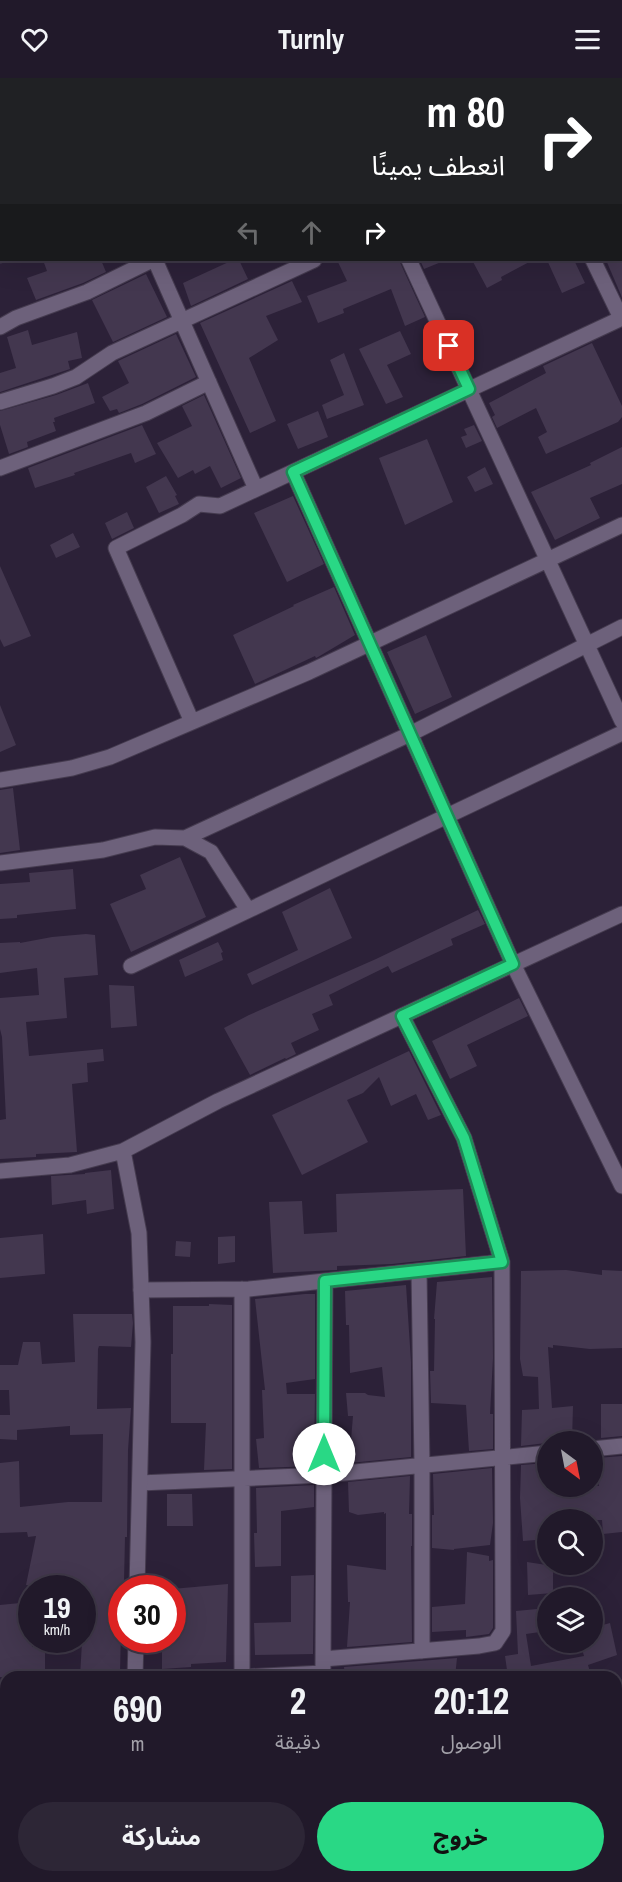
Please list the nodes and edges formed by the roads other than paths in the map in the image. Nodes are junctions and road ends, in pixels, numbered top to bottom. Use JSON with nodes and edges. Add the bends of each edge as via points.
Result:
{"nodes":[{"id":1,"x":152,"y":261,"type":"edge"},
{"id":2,"x":154,"y":261,"type":"edge"},
{"id":3,"x":312,"y":261,"type":"edge"},
{"id":4,"x":409,"y":261,"type":"edge"},
{"id":5,"x":594,"y":261,"type":"edge"},
{"id":6,"x":622,"y":318,"type":"edge"},
{"id":7,"x":183,"y":321,"type":"junction"},
{"id":8,"x":0,"y":327,"type":"edge"},
{"id":9,"x":209,"y":382,"type":"junction"},
{"id":10,"x":469,"y":389,"type":"junction"},
{"id":11,"x":0,"y":402,"type":"edge"},
{"id":12,"x":0,"y":468,"type":"edge"},
{"id":13,"x":293,"y":472,"type":"junction"},
{"id":14,"x":256,"y":489,"type":"junction"},
{"id":15,"x":622,"y":525,"type":"edge"},
{"id":16,"x":548,"y":560,"type":"junction"},
{"id":17,"x":622,"y":627,"type":"edge"},
{"id":18,"x":370,"y":644,"type":"junction"},
{"id":19,"x":587,"y":645,"type":"junction"},
{"id":20,"x":622,"y":721,"type":"edge"},
{"id":21,"x":192,"y":722,"type":"junction"},
{"id":22,"x":622,"y":733,"type":"edge"},
{"id":23,"x":410,"y":734,"type":"junction"},
{"id":24,"x":0,"y":780,"type":"edge"},
{"id":25,"x":446,"y":816,"type":"junction"},
{"id":26,"x":185,"y":838,"type":"junction"},
{"id":27,"x":0,"y":863,"type":"edge"},
{"id":28,"x":248,"y":910,"type":"junction"},
{"id":29,"x":622,"y":914,"type":"edge"},
{"id":30,"x":513,"y":964,"type":"junction"},
{"id":31,"x":131,"y":966,"type":"dead end"},
{"id":32,"x":402,"y":1016,"type":"junction"},
{"id":33,"x":123,"y":1151,"type":"junction"},
{"id":34,"x":0,"y":1171,"type":"edge"},
{"id":35,"x":622,"y":1185,"type":"edge"},
{"id":36,"x":502,"y":1262,"type":"junction"},
{"id":37,"x":419,"y":1270,"type":"junction"},
{"id":38,"x":325,"y":1281,"type":"junction"},
{"id":39,"x":242,"y":1289,"type":"junction"},
{"id":40,"x":141,"y":1290,"type":"junction"},
{"id":41,"x":622,"y":1446,"type":"edge"},
{"id":42,"x":603,"y":1448,"type":"edge"},
{"id":43,"x":537,"y":1454,"type":"edge"},
{"id":44,"x":502,"y":1456,"type":"junction"},
{"id":45,"x":422,"y":1465,"type":"junction"},
{"id":46,"x":324,"y":1475,"type":"junction"},
{"id":47,"x":242,"y":1479,"type":"junction"},
{"id":48,"x":140,"y":1483,"type":"junction"},
{"id":49,"x":137,"y":1575,"type":"edge"},
{"id":50,"x":422,"y":1651,"type":"junction"},
{"id":51,"x":136,"y":1653,"type":"edge"},
{"id":52,"x":323,"y":1669,"type":"edge"},
{"id":53,"x":135,"y":1671,"type":"edge"},
{"id":54,"x":240,"y":1671,"type":"edge"},
{"id":55,"x":302,"y":1671,"type":"edge"}],
"edges":[{"from":1,"to":8,"type":"street"},
{"from":2,"to":7,"type":"street"},
{"from":3,"to":7,"type":"street"},
{"from":4,"to":10,"type":"street"},
{"from":5,"to":6,"type":"street"},
{"from":6,"to":10,"type":"street"},
{"from":7,"to":9,"type":"street"},
{"from":7,"to":11,"type":"street","via":[[112,353],[76,377]]},
{"from":9,"to":12,"type":"street","via":[[146,413]]},
{"from":9,"to":14,"type":"street"},
{"from":10,"to":13,"type":"street"},
{"from":10,"to":16,"type":"street"},
{"from":13,"to":14,"type":"street"},
{"from":13,"to":18,"type":"street"},
{"from":14,"to":21,"type":"street","via":[[220,506],[199,504],[116,548]]},
{"from":15,"to":16,"type":"street"},
{"from":16,"to":18,"type":"street"},
{"from":16,"to":19,"type":"street"},
{"from":17,"to":19,"type":"street"},
{"from":18,"to":21,"type":"street"},
{"from":18,"to":23,"type":"street"},
{"from":19,"to":20,"type":"street"},
{"from":19,"to":23,"type":"street"},
{"from":21,"to":24,"type":"street","via":[[110,757]]},
{"from":22,"to":25,"type":"street"},
{"from":23,"to":25,"type":"street"},
{"from":23,"to":26,"type":"street"},
{"from":25,"to":28,"type":"street"},
{"from":25,"to":30,"type":"street"},
{"from":26,"to":27,"type":"street","via":[[155,837],[103,850]]},
{"from":26,"to":28,"type":"street","via":[[211,852]]},
{"from":28,"to":31,"type":"street"},
{"from":29,"to":30,"type":"street"},
{"from":30,"to":32,"type":"street"},
{"from":30,"to":35,"type":"street"},
{"from":32,"to":33,"type":"street","via":[[218,1101]]},
{"from":32,"to":36,"type":"street","via":[[464,1138]]},
{"from":33,"to":34,"type":"street","via":[[70,1165]]},
{"from":33,"to":40,"type":"street","via":[[139,1233]]},
{"from":36,"to":37,"type":"street"},
{"from":36,"to":44,"type":"street"},
{"from":37,"to":38,"type":"street"},
{"from":37,"to":45,"type":"street"},
{"from":38,"to":39,"type":"street"},
{"from":38,"to":46,"type":"street"},
{"from":39,"to":40,"type":"street"},
{"from":39,"to":47,"type":"street"},
{"from":40,"to":48,"type":"street"},
{"from":41,"to":42,"type":"street"},
{"from":43,"to":44,"type":"street"},
{"from":44,"to":45,"type":"street"},
{"from":44,"to":50,"type":"street","via":[[502,1631],[495,1643]]},
{"from":45,"to":46,"type":"street"},
{"from":45,"to":50,"type":"street"},
{"from":46,"to":47,"type":"street"},
{"from":46,"to":52,"type":"street"},
{"from":47,"to":48,"type":"street"},
{"from":47,"to":54,"type":"street"},
{"from":48,"to":49,"type":"street"},
{"from":50,"to":52,"type":"street"},
{"from":51,"to":53,"type":"street"},
{"from":52,"to":55,"type":"street"}]}
